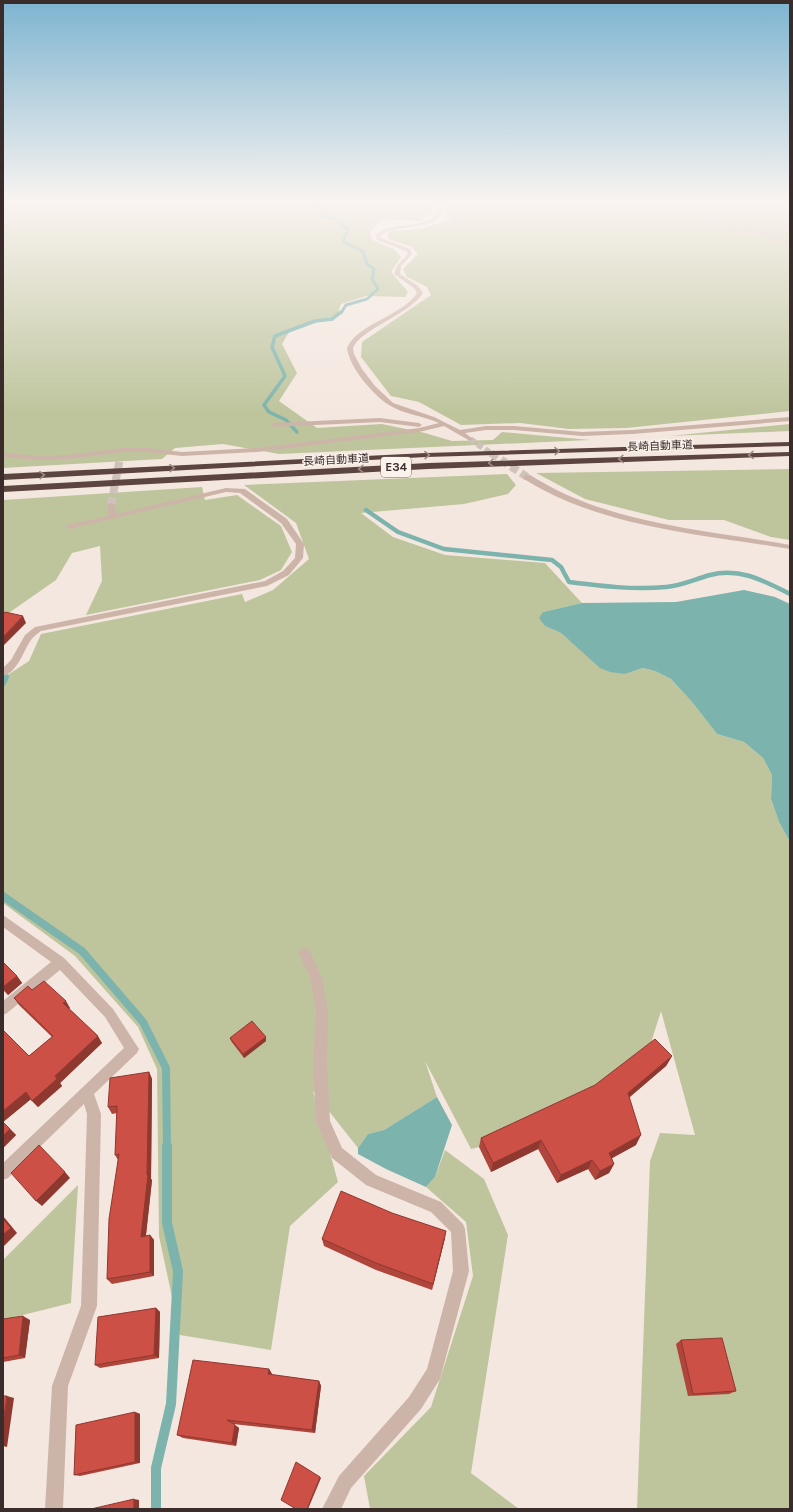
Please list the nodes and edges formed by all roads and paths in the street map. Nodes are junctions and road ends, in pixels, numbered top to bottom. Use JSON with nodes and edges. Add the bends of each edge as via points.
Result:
{"nodes":[{"id":1,"x":398,"y":272,"type":"edge"},
{"id":2,"x":790,"y":419,"type":"edge"},
{"id":3,"x":445,"y":424,"type":"junction"},
{"id":4,"x":272,"y":425,"type":"dead end"},
{"id":5,"x":460,"y":432,"type":"junction"},
{"id":6,"x":470,"y":439,"type":"tunnel mouth"},
{"id":7,"x":790,"y":444,"type":"edge"},
{"id":8,"x":122,"y":450,"type":"junction"},
{"id":9,"x":790,"y":454,"type":"edge"},
{"id":10,"x":3,"y":455,"type":"edge"},
{"id":11,"x":120,"y":458,"type":"tunnel mouth"},
{"id":12,"x":3,"y":477,"type":"edge"},
{"id":13,"x":527,"y":477,"type":"tunnel mouth"},
{"id":14,"x":3,"y":489,"type":"edge"},
{"id":15,"x":111,"y":505,"type":"tunnel mouth"},
{"id":16,"x":113,"y":517,"type":"junction"},
{"id":17,"x":69,"y":527,"type":"dead end"},
{"id":18,"x":790,"y":547,"type":"edge"},
{"id":19,"x":3,"y":673,"type":"edge"},
{"id":20,"x":3,"y":920,"type":"edge"},
{"id":21,"x":306,"y":953,"type":"dead end"},
{"id":22,"x":60,"y":962,"type":"junction"},
{"id":23,"x":3,"y":1009,"type":"edge"},
{"id":24,"x":87,"y":1092,"type":"junction"},
{"id":25,"x":3,"y":1174,"type":"edge"},
{"id":26,"x":54,"y":1509,"type":"edge"},
{"id":27,"x":331,"y":1509,"type":"edge"}],
"edges":[{"from":1,"to":3,"type":"street","via":[[397,274],[420,290],[419,296],[410,305],[359,336],[350,348],[354,361],[374,390],[392,405]]},
{"from":2,"to":5,"type":"street","via":[[582,434],[514,428],[486,428]]},
{"from":3,"to":4,"type":"street","via":[[413,425],[380,420]]},
{"from":3,"to":5,"type":"street"},
{"from":3,"to":8,"type":"street","via":[[419,430],[257,450],[188,454]]},
{"from":5,"to":6,"type":"street"},
{"from":12,"to":7,"type":"highway","name":"長崎自動車道","number":"E34","one_way":true,"via":[[426,455]]},
{"from":8,"to":10,"type":"street","via":[[68,457]]},
{"from":8,"to":11,"type":"street"},
{"from":9,"to":14,"type":"highway","name":"長崎自動車道","number":"E34","one_way":true,"via":[[428,466]]},
{"from":13,"to":18,"type":"street","via":[[563,498],[610,514]]},
{"from":15,"to":16,"type":"street"},
{"from":16,"to":17,"type":"street"},
{"from":16,"to":19,"type":"street","via":[[226,490],[242,491],[284,521],[300,544],[300,558],[286,573],[267,584],[38,629],[28,637],[14,662]]},
{"from":20,"to":22,"type":"street"},
{"from":21,"to":27,"type":"street","via":[[316,978],[322,1011],[320,1063],[323,1122],[337,1153],[371,1180],[436,1207],[458,1229],[462,1271],[434,1373],[415,1403],[345,1482]]},
{"from":22,"to":23,"type":"street"},
{"from":22,"to":24,"type":"street","via":[[109,1013],[132,1049]]},
{"from":24,"to":25,"type":"street"},
{"from":24,"to":26,"type":"street","via":[[94,1114],[89,1306],[60,1386]]}]}
